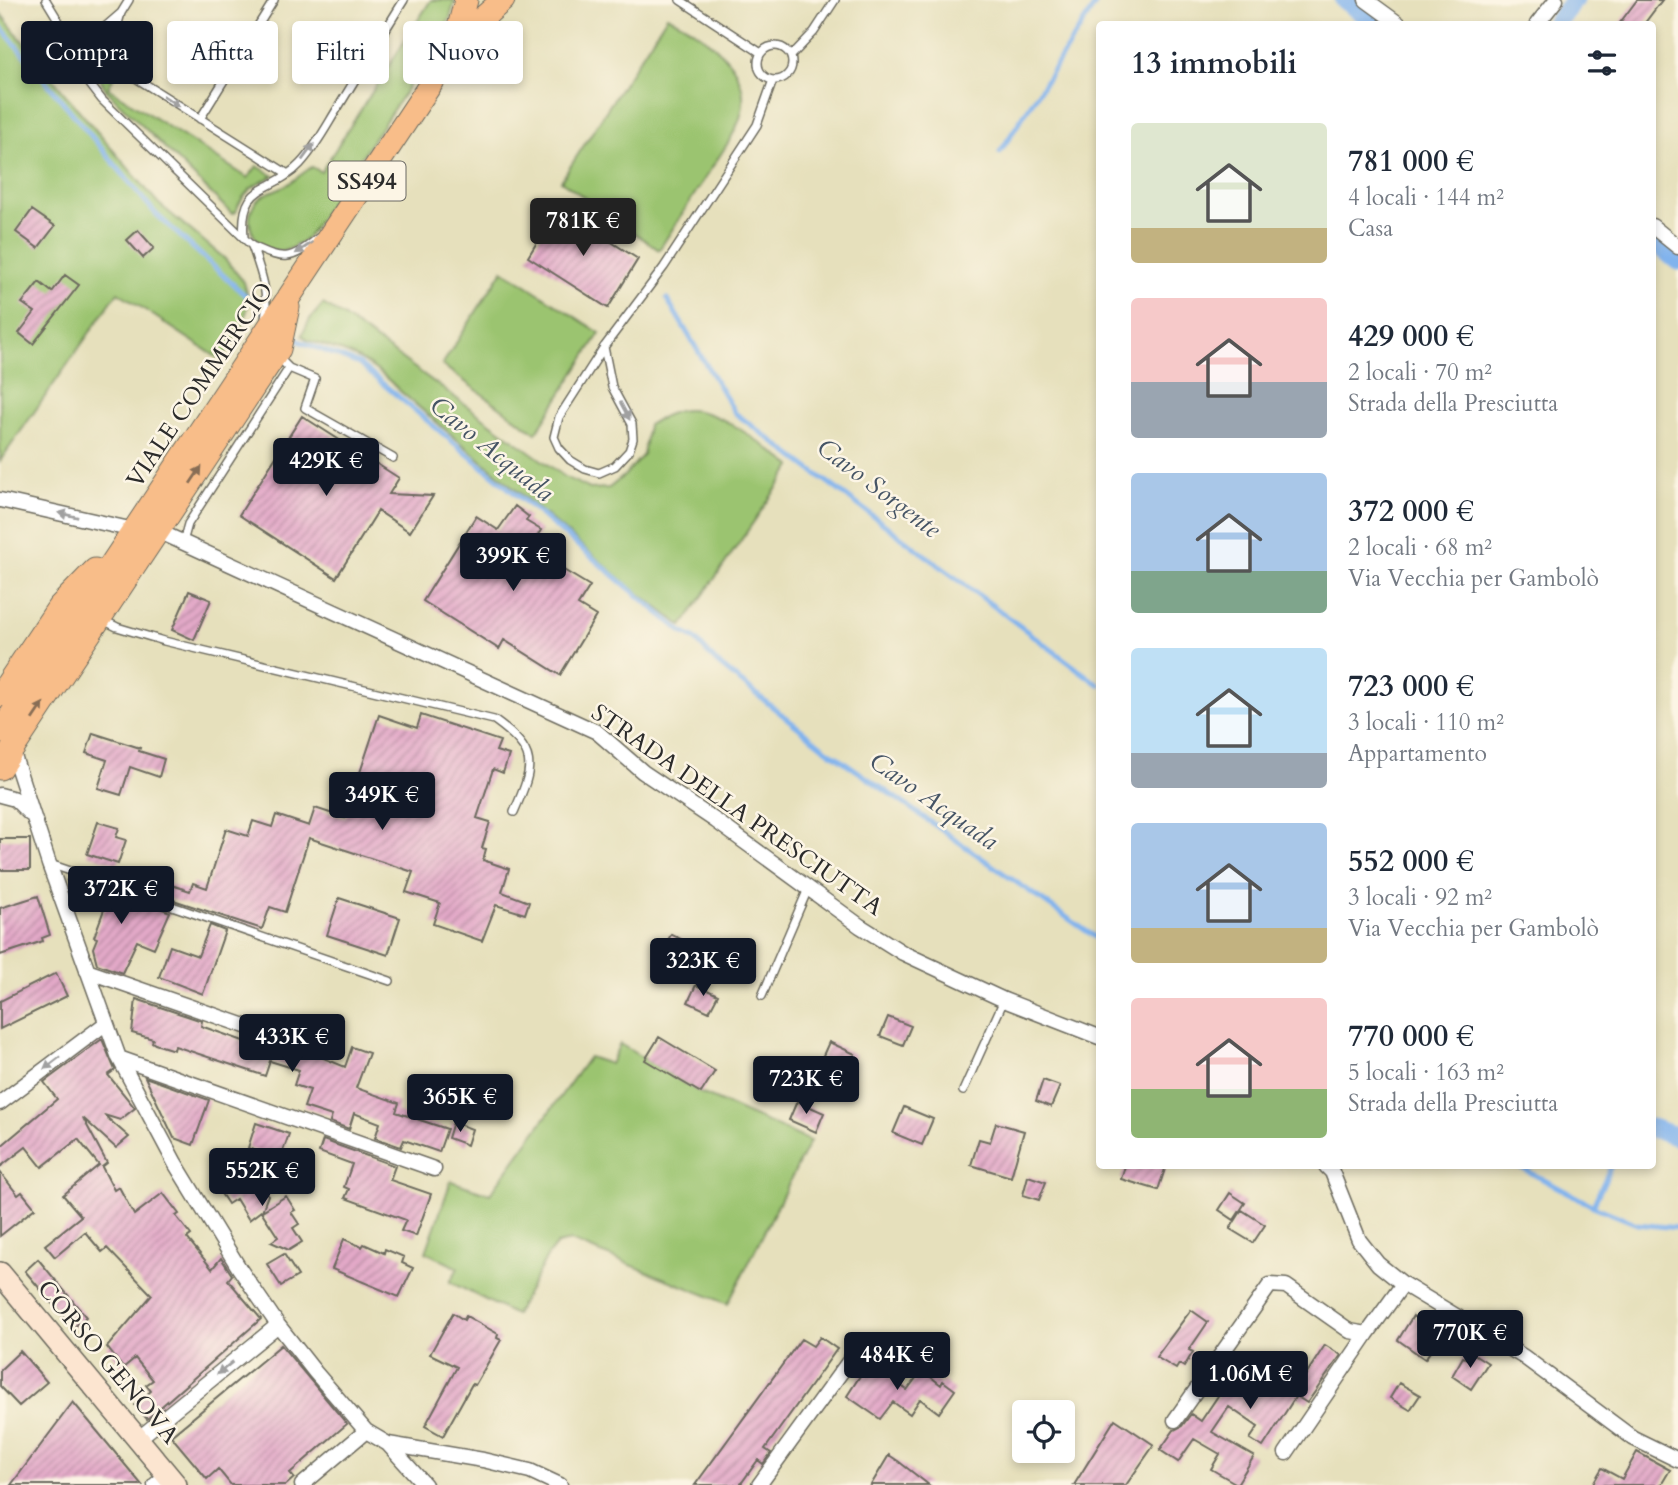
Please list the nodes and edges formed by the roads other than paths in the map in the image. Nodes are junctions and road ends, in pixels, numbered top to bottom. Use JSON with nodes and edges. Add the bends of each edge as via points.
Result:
{"nodes":[{"id":1,"x":46,"y":0,"type":"edge"},
{"id":2,"x":129,"y":0,"type":"edge"},
{"id":3,"x":274,"y":0,"type":"edge"},
{"id":4,"x":404,"y":0,"type":"edge"},
{"id":5,"x":466,"y":0,"type":"edge"},
{"id":6,"x":503,"y":0,"type":"edge"},
{"id":7,"x":680,"y":0,"type":"edge"},
{"id":8,"x":835,"y":0,"type":"edge"},
{"id":9,"x":1366,"y":0,"type":"edge"},
{"id":10,"x":1556,"y":0,"type":"edge"},
{"id":11,"x":121,"y":13,"type":"junction"},
{"id":12,"x":59,"y":21,"type":"edge"},
{"id":13,"x":112,"y":21,"type":"edge"},
{"id":14,"x":461,"y":21,"type":"edge"},
{"id":15,"x":481,"y":21,"type":"edge"},
{"id":16,"x":1395,"y":21,"type":"edge"},
{"id":17,"x":1539,"y":21,"type":"edge"},
{"id":18,"x":761,"y":53,"type":"junction"},
{"id":19,"x":792,"y":55,"type":"junction"},
{"id":20,"x":773,"y":80,"type":"junction"},
{"id":21,"x":90,"y":84,"type":"edge"},
{"id":22,"x":431,"y":84,"type":"edge"},
{"id":23,"x":200,"y":119,"type":"junction"},
{"id":24,"x":288,"y":174,"type":"junction"},
{"id":25,"x":347,"y":212,"type":"junction"},
{"id":26,"x":1656,"y":229,"type":"edge"},
{"id":27,"x":244,"y":239,"type":"junction"},
{"id":28,"x":252,"y":246,"type":"junction"},
{"id":29,"x":1678,"y":247,"type":"edge"},
{"id":30,"x":282,"y":305,"type":"junction"},
{"id":31,"x":604,"y":347,"type":"junction"},
{"id":32,"x":277,"y":353,"type":"junction"},
{"id":33,"x":393,"y":458,"type":"dead end"},
{"id":34,"x":0,"y":500,"type":"edge"},
{"id":35,"x":134,"y":530,"type":"junction"},
{"id":36,"x":158,"y":531,"type":"junction"},
{"id":37,"x":183,"y":542,"type":"junction"},
{"id":38,"x":100,"y":618,"type":"junction"},
{"id":39,"x":0,"y":695,"type":"edge"},
{"id":40,"x":4,"y":750,"type":"edge"},
{"id":41,"x":0,"y":795,"type":"edge"},
{"id":42,"x":514,"y":812,"type":"dead end"},
{"id":43,"x":33,"y":816,"type":"junction"},
{"id":44,"x":49,"y":864,"type":"junction"},
{"id":45,"x":808,"y":889,"type":"junction"},
{"id":46,"x":87,"y":971,"type":"junction"},
{"id":47,"x":390,"y":981,"type":"dead end"},
{"id":48,"x":762,"y":996,"type":"dead end"},
{"id":49,"x":1004,"y":1000,"type":"junction"},
{"id":50,"x":105,"y":1024,"type":"junction"},
{"id":51,"x":1096,"y":1036,"type":"edge"},
{"id":52,"x":300,"y":1045,"type":"dead end"},
{"id":53,"x":119,"y":1058,"type":"junction"},
{"id":54,"x":963,"y":1091,"type":"dead end"},
{"id":55,"x":0,"y":1103,"type":"edge"},
{"id":56,"x":434,"y":1169,"type":"dead end"},
{"id":57,"x":1329,"y":1169,"type":"edge"},
{"id":58,"x":0,"y":1273,"type":"edge"},
{"id":59,"x":1403,"y":1284,"type":"junction"},
{"id":60,"x":278,"y":1325,"type":"junction"},
{"id":61,"x":1367,"y":1334,"type":"junction"},
{"id":62,"x":858,"y":1349,"type":"dead end"},
{"id":63,"x":1174,"y":1420,"type":"dead end"},
{"id":64,"x":366,"y":1430,"type":"junction"},
{"id":65,"x":138,"y":1439,"type":"junction"},
{"id":66,"x":388,"y":1444,"type":"junction"},
{"id":67,"x":1286,"y":1453,"type":"dead end"},
{"id":68,"x":1678,"y":1460,"type":"edge"},
{"id":69,"x":166,"y":1482,"type":"edge"},
{"id":70,"x":302,"y":1485,"type":"edge"},
{"id":71,"x":425,"y":1485,"type":"edge"},
{"id":72,"x":560,"y":1485,"type":"edge"},
{"id":73,"x":759,"y":1485,"type":"edge"}],
"edges":[{"from":1,"to":12,"type":"lane"},
{"from":2,"to":11,"type":"lane"},
{"from":3,"to":23,"type":"lane"},
{"from":24,"to":4,"type":"lane","one_way":true,"via":[[319,138]]},
{"from":5,"to":14,"type":"main road","name":"VIALE COMMERCIO","number":"SS494"},
{"from":6,"to":15,"type":"main road","name":"VIALE COMMERCIO","number":"SS494"},
{"from":7,"to":18,"type":"lane"},
{"from":8,"to":19,"type":"lane"},
{"from":9,"to":16,"type":"street"},
{"from":10,"to":17,"type":"street"},
{"from":11,"to":13,"type":"lane"},
{"from":11,"to":23,"type":"lane","one_way":true,"via":[[113,38],[117,62]]},
{"from":18,"to":19,"type":"lane","via":[[773,45]]},
{"from":18,"to":20,"type":"lane","via":[[758,67]]},
{"from":19,"to":20,"type":"lane","via":[[790,74]]},
{"from":20,"to":31,"type":"lane","via":[[757,125],[664,267]]},
{"from":21,"to":27,"type":"lane"},
{"from":22,"to":25,"type":"main road","name":"VIALE COMMERCIO","number":"SS494"},
{"from":23,"to":24,"type":"lane"},
{"from":24,"to":27,"type":"lane","via":[[258,190],[247,205]]},
{"from":25,"to":28,"type":"lane","one_way":true,"via":[[295,254],[278,257]]},
{"from":25,"to":30,"type":"main road","name":"VIALE COMMERCIO","number":"SS494"},
{"from":26,"to":29,"type":"street"},
{"from":27,"to":28,"type":"lane"},
{"from":28,"to":30,"type":"lane","via":[[264,278]]},
{"from":30,"to":32,"type":"main road","name":"VIALE COMMERCIO","number":"SS494"},
{"from":31,"to":31,"type":"lane","one_way":true,"via":[[612,387],[632,424],[633,439],[615,466],[599,472],[569,460],[554,437],[559,417]]},
{"from":32,"to":33,"type":"lane","via":[[314,379],[305,408]]},
{"from":32,"to":35,"type":"main road","name":"VIALE COMMERCIO","number":"SS494"},
{"from":36,"to":32,"type":"main road","one_way":true},
{"from":32,"to":37,"type":"lane","via":[[188,524]]},
{"from":35,"to":34,"type":"street","one_way":true},
{"from":35,"to":39,"type":"main road","via":[[59,607]]},
{"from":35,"to":40,"type":"main road","name":"VIALE COMMERCIO","number":"SS494"},
{"from":36,"to":37,"type":"street","name":"STRADA DELLA PRESCIUTTA"},
{"from":36,"to":38,"type":"main road"},
{"from":37,"to":45,"type":"street","name":"STRADA DELLA PRESCIUTTA","via":[[597,732],[643,772]]},
{"from":40,"to":38,"type":"main road","one_way":true},
{"from":38,"to":42,"type":"lane","via":[[164,641],[494,720],[517,736],[528,756],[526,784]]},
{"from":40,"to":43,"type":"street"},
{"from":41,"to":43,"type":"street","via":[[15,799]]},
{"from":43,"to":44,"type":"street"},
{"from":44,"to":46,"type":"street"},
{"from":44,"to":47,"type":"lane"},
{"from":45,"to":48,"type":"lane"},
{"from":45,"to":49,"type":"street","name":"STRADA DELLA PRESCIUTTA","via":[[903,953]]},
{"from":46,"to":50,"type":"street"},
{"from":46,"to":52,"type":"street"},
{"from":49,"to":51,"type":"street","name":"STRADA DELLA PRESCIUTTA"},
{"from":49,"to":54,"type":"lane"},
{"from":50,"to":53,"type":"street"},
{"from":50,"to":55,"type":"street","one_way":true},
{"from":53,"to":56,"type":"street"},
{"from":53,"to":60,"type":"street","via":[[175,1163]]},
{"from":57,"to":59,"type":"street","via":[[1359,1240],[1378,1264]]},
{"from":58,"to":65,"type":"main road","name":"CORSO GENOVA"},
{"from":59,"to":61,"type":"street"},
{"from":59,"to":68,"type":"street","via":[[1524,1357],[1633,1438]]},
{"from":60,"to":64,"type":"street"},
{"from":60,"to":65,"type":"street","one_way":true},
{"from":61,"to":63,"type":"street","via":[[1350,1331],[1286,1286],[1270,1285]]},
{"from":61,"to":67,"type":"street"},
{"from":62,"to":73,"type":"street"},
{"from":64,"to":66,"type":"street"},
{"from":64,"to":70,"type":"street"},
{"from":65,"to":69,"type":"main road","name":"CORSO GENOVA"},
{"from":66,"to":71,"type":"street"},
{"from":66,"to":72,"type":"street","via":[[484,1460],[530,1471]]}]}
